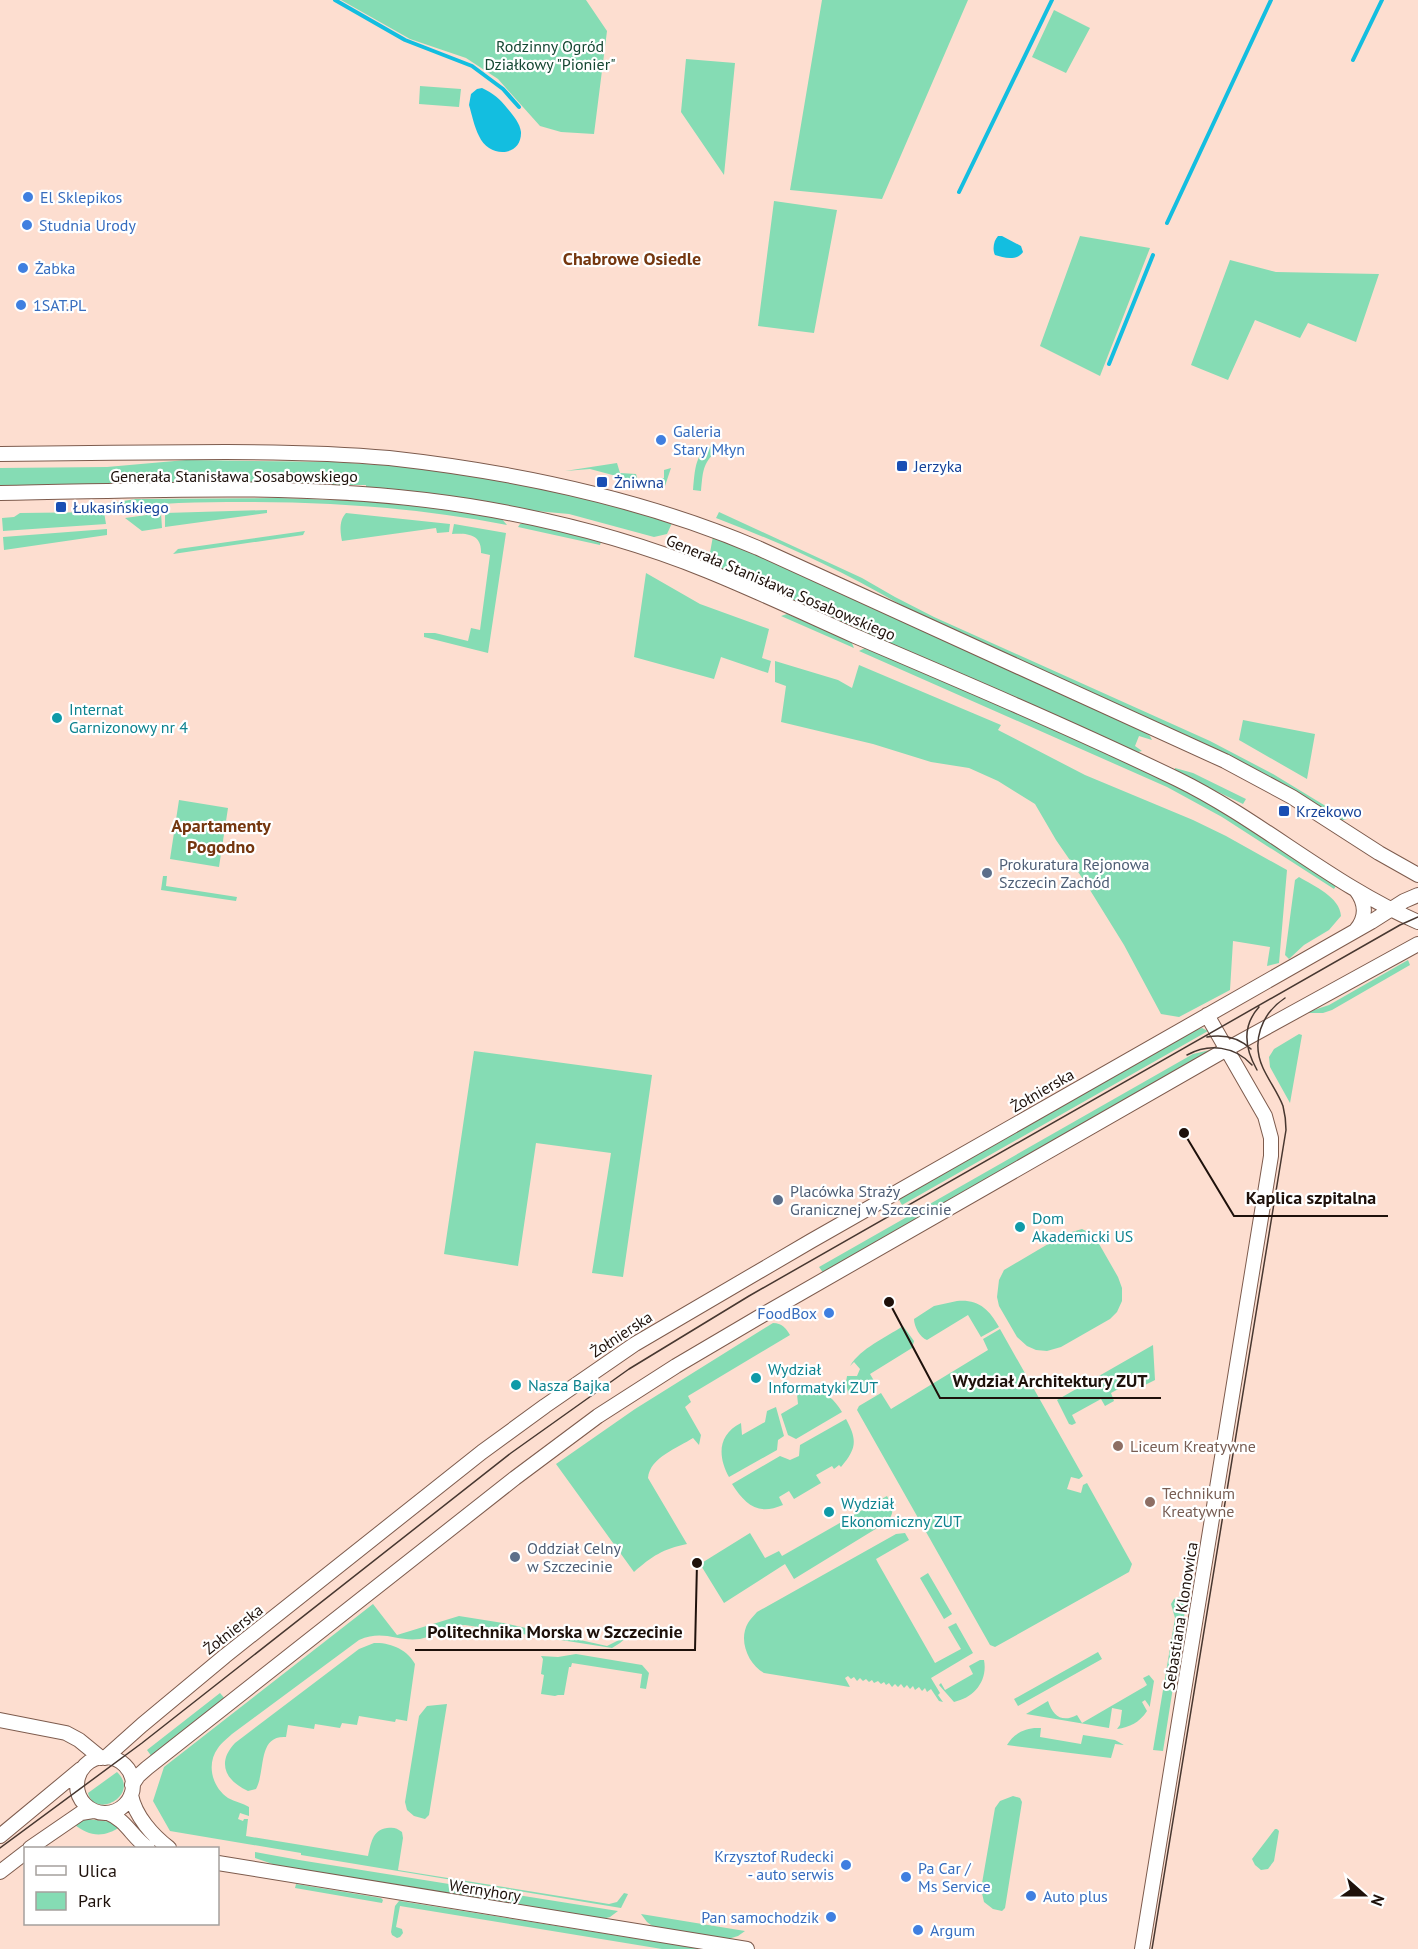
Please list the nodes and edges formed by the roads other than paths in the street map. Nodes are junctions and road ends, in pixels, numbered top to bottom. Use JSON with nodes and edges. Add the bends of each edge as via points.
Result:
{"nodes":[{"id":1,"x":0,"y":454,"type":"edge"},
{"id":2,"x":0,"y":493,"type":"edge"},
{"id":3,"x":1418,"y":874,"type":"edge"},
{"id":4,"x":1352,"y":887,"type":"junction"},
{"id":5,"x":1418,"y":895,"type":"edge"},
{"id":6,"x":1391,"y":909,"type":"junction"},
{"id":7,"x":1418,"y":922,"type":"edge"},
{"id":8,"x":1352,"y":933,"type":"junction"},
{"id":9,"x":1418,"y":944,"type":"edge"},
{"id":10,"x":1207,"y":1015,"type":"junction"},
{"id":11,"x":1227,"y":1049,"type":"junction"},
{"id":12,"x":0,"y":1720,"type":"edge"},
{"id":13,"x":103,"y":1758,"type":"junction"},
{"id":14,"x":85,"y":1766,"type":"junction"},
{"id":15,"x":132,"y":1790,"type":"junction"},
{"id":16,"x":93,"y":1811,"type":"junction"},
{"id":17,"x":108,"y":1813,"type":"junction"},
{"id":18,"x":0,"y":1836,"type":"edge"},
{"id":19,"x":31,"y":1847,"type":"edge"},
{"id":20,"x":147,"y":1847,"type":"edge"},
{"id":21,"x":168,"y":1847,"type":"edge"},
{"id":22,"x":24,"y":1854,"type":"edge"},
{"id":23,"x":219,"y":1863,"type":"edge"},
{"id":24,"x":0,"y":1872,"type":"edge"},
{"id":25,"x":747,"y":1949,"type":"edge"},
{"id":26,"x":1142,"y":1949,"type":"edge"}],
"edges":[{"from":1,"to":3,"type":"street","name":"Generała Stanisława Sosabowskiego","via":[[286,452],[381,458],[525,479],[640,506],[758,548],[1225,761]]},
{"from":2,"to":4,"type":"street","name":"Generała Stanisława Sosabowskiego","via":[[351,492],[497,511],[608,537],[729,579],[1168,775],[1240,814]]},
{"from":4,"to":6,"type":"street","name":"Generała Stanisława Sosabowskiego"},
{"from":4,"to":8,"type":"street","via":[[1361,897],[1364,909],[1362,921]]},
{"from":5,"to":6,"type":"street","name":"Żołnierska"},
{"from":6,"to":7,"type":"street","name":"Generała Stanisława Sosabowskiego"},
{"from":6,"to":8,"type":"street","name":"Żołnierska"},
{"from":8,"to":10,"type":"street","name":"Żołnierska"},
{"from":9,"to":11,"type":"street"},
{"from":10,"to":11,"type":"street"},
{"from":10,"to":13,"type":"street","name":"Żołnierska","via":[[615,1357],[482,1452]]},
{"from":11,"to":15,"type":"street","via":[[700,1351],[598,1416],[147,1768],[137,1777]]},
{"from":11,"to":26,"type":"street","name":"Sebastiana Klonowica","via":[[1265,1116],[1271,1156]]},
{"from":12,"to":13,"type":"street","via":[[66,1733]]},
{"from":13,"to":14,"type":"street"},
{"from":13,"to":15,"type":"street","via":[[125,1767]]},
{"from":14,"to":16,"type":"street","via":[[78,1778],[77,1791]]},
{"from":14,"to":18,"type":"street"},
{"from":15,"to":17,"type":"street","via":[[122,1808]]},
{"from":15,"to":21,"type":"street","via":[[140,1816]]},
{"from":16,"to":17,"type":"street"},
{"from":16,"to":19,"type":"street","via":[[80,1814]]},
{"from":17,"to":20,"type":"street","via":[[121,1820]]},
{"from":22,"to":24,"type":"street"},
{"from":23,"to":25,"type":"street","name":"Wernyhory"}]}
